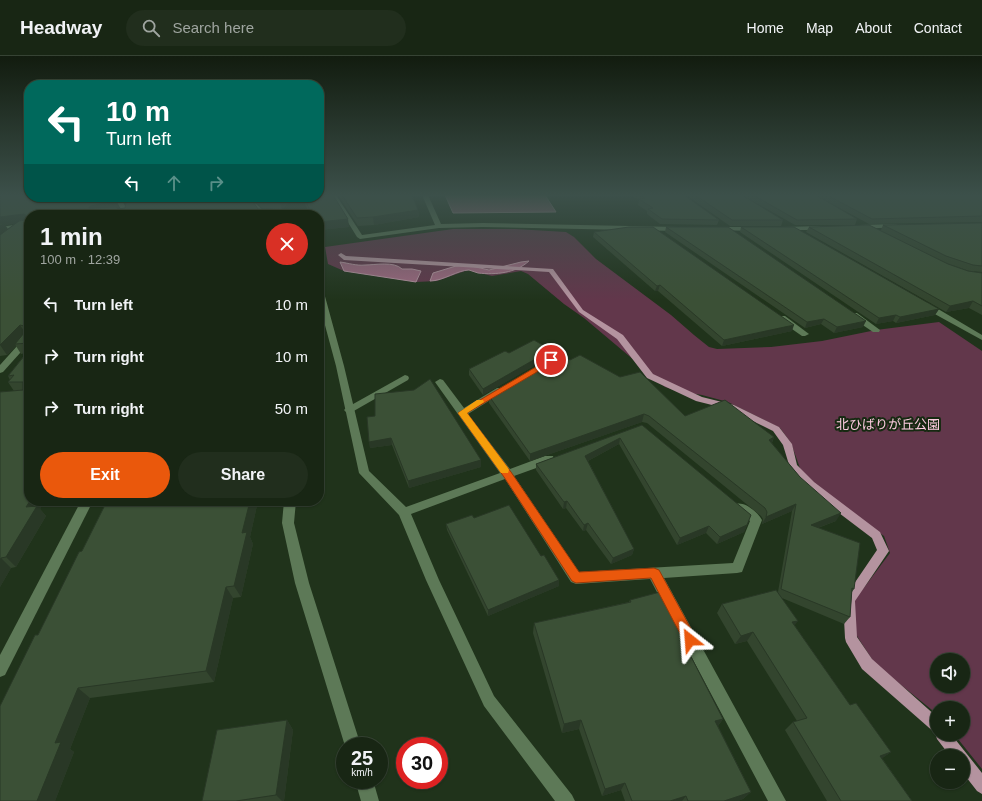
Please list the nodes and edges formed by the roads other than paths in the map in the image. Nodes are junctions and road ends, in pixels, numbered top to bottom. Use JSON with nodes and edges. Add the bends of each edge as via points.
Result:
{"nodes":[{"id":1,"x":17,"y":230,"type":"edge"},
{"id":2,"x":355,"y":230,"type":"edge"},
{"id":3,"x":412,"y":230,"type":"edge"},
{"id":4,"x":654,"y":230,"type":"edge"},
{"id":5,"x":728,"y":230,"type":"edge"},
{"id":6,"x":794,"y":230,"type":"edge"},
{"id":7,"x":870,"y":230,"type":"edge"},
{"id":8,"x":878,"y":234,"type":"edge"},
{"id":9,"x":10,"y":235,"type":"edge"},
{"id":10,"x":807,"y":237,"type":"edge"},
{"id":11,"x":666,"y":238,"type":"edge"},
{"id":12,"x":740,"y":238,"type":"edge"},
{"id":13,"x":921,"y":303,"type":"edge"},
{"id":14,"x":324,"y":307,"type":"edge"},
{"id":15,"x":774,"y":312,"type":"edge"},
{"id":16,"x":850,"y":312,"type":"edge"},
{"id":17,"x":876,"y":330,"type":"dead end"},
{"id":18,"x":805,"y":334,"type":"dead end"},
{"id":19,"x":982,"y":338,"type":"edge"},
{"id":20,"x":24,"y":344,"type":"edge"},
{"id":21,"x":0,"y":370,"type":"edge"},
{"id":22,"x":405,"y":378,"type":"dead end"},
{"id":23,"x":440,"y":382,"type":"dead end"},
{"id":24,"x":510,"y":385,"type":"edge"},
{"id":25,"x":350,"y":410,"type":"junction"},
{"id":26,"x":462,"y":413,"type":"junction"},
{"id":27,"x":560,"y":456,"type":"edge"},
{"id":28,"x":508,"y":475,"type":"junction"},
{"id":29,"x":732,"y":500,"type":"edge"},
{"id":30,"x":84,"y":506,"type":"edge"},
{"id":31,"x":290,"y":506,"type":"edge"},
{"id":32,"x":404,"y":512,"type":"junction"},
{"id":33,"x":654,"y":573,"type":"junction"},
{"id":34,"x":0,"y":670,"type":"edge"},
{"id":35,"x":350,"y":737,"type":"edge"},
{"id":36,"x":367,"y":789,"type":"edge"},
{"id":37,"x":370,"y":801,"type":"edge"},
{"id":38,"x":566,"y":801,"type":"edge"},
{"id":39,"x":777,"y":801,"type":"edge"}],
"edges":[{"from":1,"to":9,"type":"street"},
{"from":2,"to":3,"type":"street","via":[[360,237]]},
{"from":4,"to":11,"type":"street"},
{"from":5,"to":12,"type":"street"},
{"from":6,"to":10,"type":"street"},
{"from":7,"to":8,"type":"street"},
{"from":13,"to":19,"type":"street"},
{"from":14,"to":25,"type":"street"},
{"from":15,"to":18,"type":"street"},
{"from":16,"to":17,"type":"street"},
{"from":20,"to":21,"type":"street"},
{"from":22,"to":25,"type":"street"},
{"from":23,"to":26,"type":"street"},
{"from":24,"to":26,"type":"street"},
{"from":25,"to":32,"type":"street","via":[[364,473]]},
{"from":26,"to":28,"type":"street"},
{"from":27,"to":28,"type":"street"},
{"from":28,"to":32,"type":"street"},
{"from":28,"to":33,"type":"street","via":[[576,578]]},
{"from":29,"to":33,"type":"street","via":[[756,520],[737,568]]},
{"from":30,"to":34,"type":"street"},
{"from":31,"to":35,"type":"street","via":[[288,523],[302,583]]},
{"from":32,"to":38,"type":"street","via":[[489,700]]},
{"from":33,"to":39,"type":"street"},
{"from":36,"to":37,"type":"street"}]}
